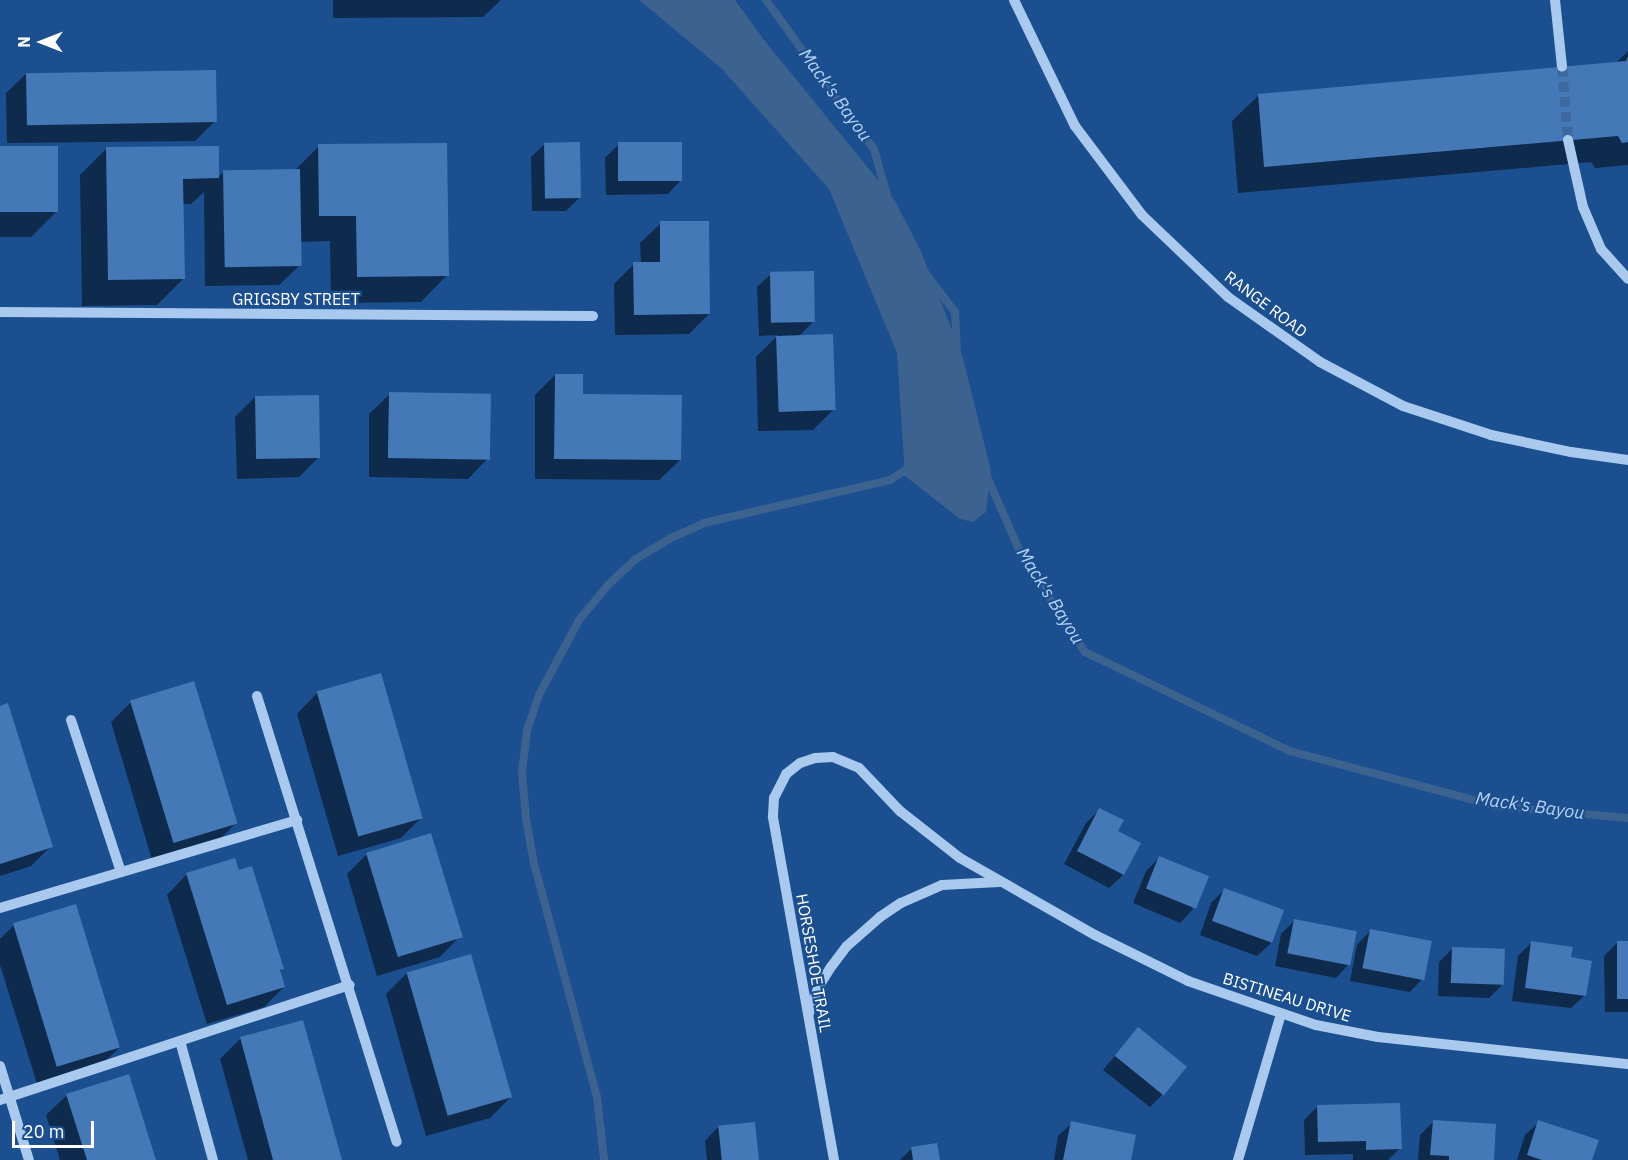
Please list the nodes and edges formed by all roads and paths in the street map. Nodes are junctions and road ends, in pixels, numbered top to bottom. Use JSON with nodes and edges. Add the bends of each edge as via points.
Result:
{"nodes":[{"id":1,"x":1014,"y":0,"type":"edge"},
{"id":2,"x":1556,"y":0,"type":"edge"},
{"id":3,"x":1562,"y":67,"type":"tunnel mouth"},
{"id":4,"x":1568,"y":140,"type":"tunnel mouth"},
{"id":5,"x":1628,"y":279,"type":"edge"},
{"id":6,"x":0,"y":312,"type":"edge"},
{"id":7,"x":593,"y":316,"type":"dead end"},
{"id":8,"x":1628,"y":460,"type":"edge"},
{"id":9,"x":257,"y":696,"type":"dead end"},
{"id":10,"x":71,"y":720,"type":"dead end"},
{"id":11,"x":786,"y":774,"type":"joint"},
{"id":12,"x":297,"y":820,"type":"junction"},
{"id":13,"x":121,"y":872,"type":"junction"},
{"id":14,"x":999,"y":882,"type":"junction"},
{"id":15,"x":0,"y":908,"type":"edge"},
{"id":16,"x":350,"y":985,"type":"junction"},
{"id":17,"x":808,"y":1013,"type":"junction"},
{"id":18,"x":1281,"y":1014,"type":"junction"},
{"id":19,"x":180,"y":1041,"type":"junction"},
{"id":20,"x":1628,"y":1064,"type":"edge"},
{"id":21,"x":0,"y":1066,"type":"edge"},
{"id":22,"x":5,"y":1098,"type":"edge"},
{"id":23,"x":397,"y":1142,"type":"dead end"},
{"id":24,"x":29,"y":1160,"type":"edge"},
{"id":25,"x":213,"y":1160,"type":"edge"},
{"id":26,"x":834,"y":1160,"type":"edge"},
{"id":27,"x":1238,"y":1160,"type":"edge"}],
"edges":[{"from":1,"to":8,"type":"street","name":"RANGE ROAD","via":[[1075,126],[1142,215],[1228,297],[1320,362],[1403,406],[1491,435],[1571,453]]},
{"from":2,"to":3,"type":"street"},
{"from":4,"to":5,"type":"street","via":[[1587,217],[1601,249]]},
{"from":6,"to":7,"type":"street","name":"GRIGSBY STREET"},
{"from":9,"to":12,"type":"street"},
{"from":10,"to":13,"type":"street"},
{"from":11,"to":14,"type":"street","name":"BISTINEAU DRIVE","via":[[815,758],[847,761],[860,768],[928,834]]},
{"from":11,"to":17,"type":"street","name":"HORSESHOE TRAIL","via":[[774,798],[773,816]]},
{"from":12,"to":13,"type":"street"},
{"from":12,"to":16,"type":"street"},
{"from":13,"to":15,"type":"street"},
{"from":14,"to":17,"type":"street","via":[[942,885],[880,917],[847,946],[831,967]]},
{"from":14,"to":18,"type":"street","name":"BISTINEAU DRIVE","via":[[1163,971]]},
{"from":16,"to":19,"type":"street"},
{"from":16,"to":23,"type":"street"},
{"from":17,"to":26,"type":"street","name":"HORSESHOE TRAIL"},
{"from":18,"to":20,"type":"street","name":"BISTINEAU DRIVE","via":[[1389,1039]]},
{"from":18,"to":27,"type":"street"},
{"from":19,"to":22,"type":"street"},
{"from":19,"to":25,"type":"street"},
{"from":21,"to":22,"type":"street"},
{"from":22,"to":24,"type":"street"}]}
